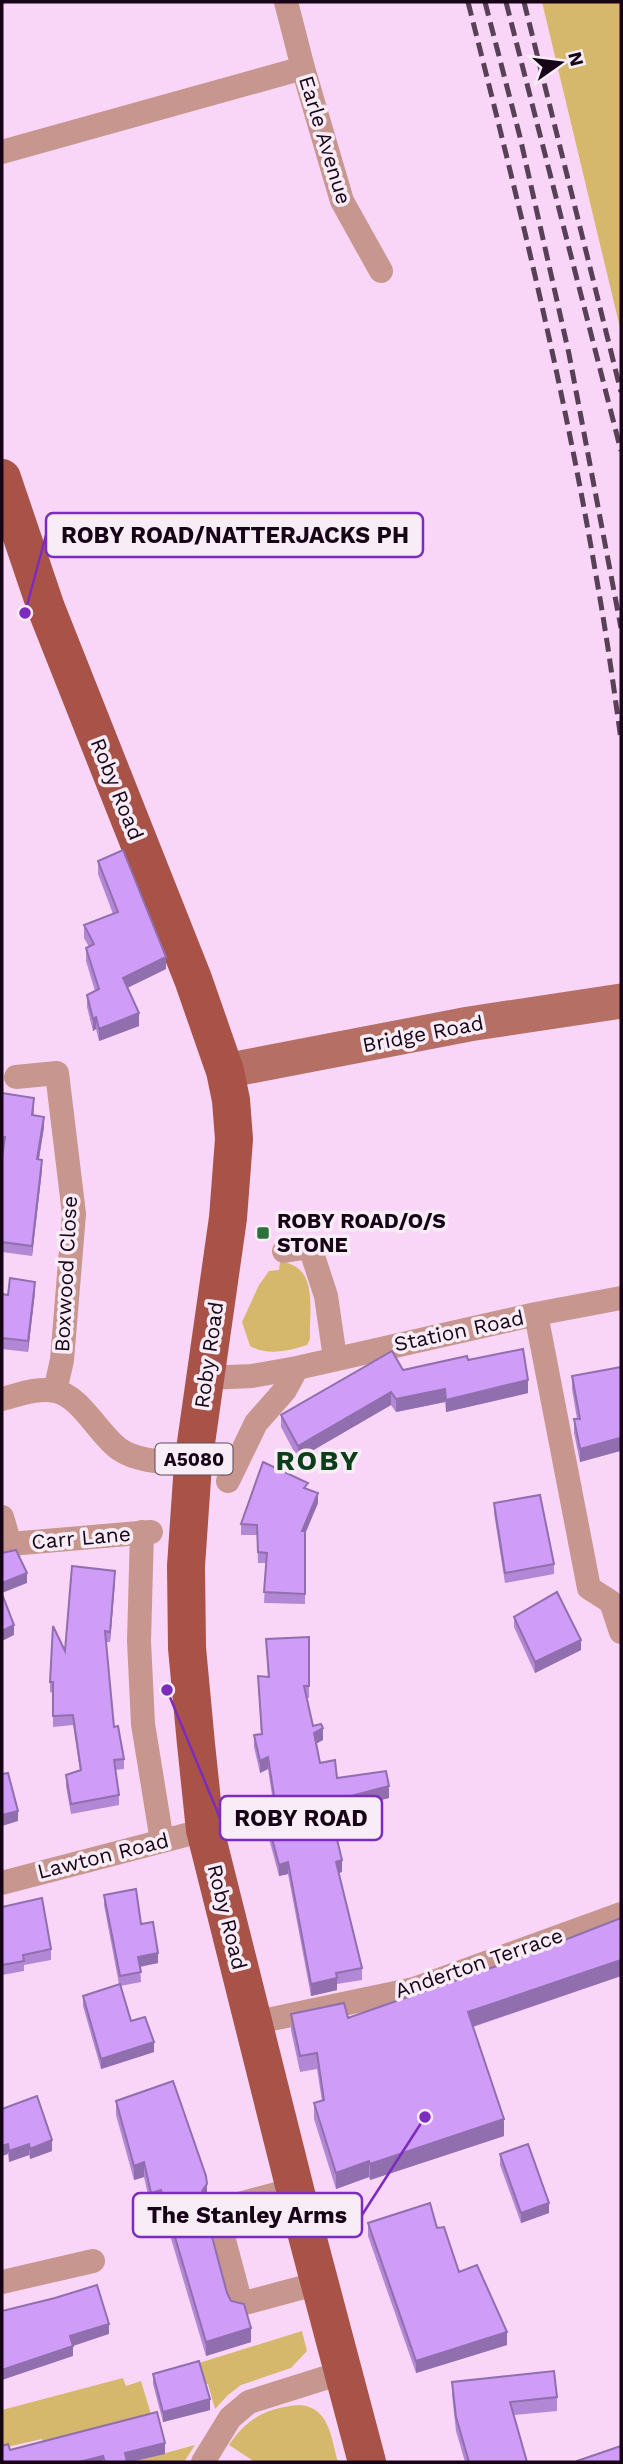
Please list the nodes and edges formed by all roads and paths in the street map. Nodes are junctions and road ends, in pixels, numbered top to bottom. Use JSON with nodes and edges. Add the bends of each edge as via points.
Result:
{"nodes":[{"id":1,"x":286,"y":2,"type":"edge"},
{"id":2,"x":303,"y":68,"type":"junction"},
{"id":3,"x":2,"y":152,"type":"edge"},
{"id":4,"x":381,"y":271,"type":"dead end"},
{"id":5,"x":2,"y":478,"type":"edge"},
{"id":6,"x":621,"y":1002,"type":"edge"},
{"id":7,"x":225,"y":1071,"type":"junction"},
{"id":8,"x":16,"y":1077,"type":"dead end"},
{"id":9,"x":285,"y":1251,"type":"dead end"},
{"id":10,"x":621,"y":1298,"type":"edge"},
{"id":11,"x":536,"y":1314,"type":"junction"},
{"id":12,"x":335,"y":1359,"type":"junction"},
{"id":13,"x":297,"y":1368,"type":"junction"},
{"id":14,"x":206,"y":1378,"type":"junction"},
{"id":15,"x":55,"y":1391,"type":"junction"},
{"id":16,"x":2,"y":1399,"type":"edge"},
{"id":17,"x":193,"y":1464,"type":"junction"},
{"id":18,"x":228,"y":1481,"type":"dead end"},
{"id":19,"x":2,"y":1517,"type":"edge"},
{"id":20,"x":6,"y":1546,"type":"edge"},
{"id":21,"x":621,"y":1632,"type":"edge"},
{"id":22,"x":205,"y":1830,"type":"junction"},
{"id":23,"x":162,"y":1841,"type":"junction"},
{"id":24,"x":2,"y":1882,"type":"edge"},
{"id":25,"x":621,"y":1914,"type":"edge"},
{"id":26,"x":253,"y":2023,"type":"junction"},
{"id":27,"x":295,"y":2189,"type":"junction"},
{"id":28,"x":93,"y":2261,"type":"dead end"},
{"id":29,"x":2,"y":2282,"type":"edge"},
{"id":30,"x":319,"y":2283,"type":"junction"},
{"id":31,"x":344,"y":2372,"type":"junction"},
{"id":32,"x":203,"y":2462,"type":"edge"},
{"id":33,"x":367,"y":2462,"type":"edge"}],
"edges":[{"from":1,"to":2,"type":"street","name":"Earle Avenue"},
{"from":2,"to":3,"type":"street"},
{"from":2,"to":4,"type":"street","name":"Earle Avenue","via":[[342,201]]},
{"from":5,"to":7,"type":"main road","name":"Roby Road","number":"A5080","via":[[46,608]]},
{"from":6,"to":7,"type":"street","name":"Bridge Road","via":[[469,1024]]},
{"from":7,"to":14,"type":"main road","name":"Roby Road","number":"A5080","via":[[234,1139]]},
{"from":8,"to":15,"type":"street","name":"Boxwood Close","via":[[57,1073],[63,1120],[74,1214],[62,1360]]},
{"from":9,"to":12,"type":"street","via":[[310,1247],[326,1296]]},
{"from":10,"to":11,"type":"street","name":"Station Road"},
{"from":11,"to":12,"type":"street","name":"Station Road"},
{"from":11,"to":21,"type":"street","via":[[589,1588],[611,1602]]},
{"from":12,"to":13,"type":"street","name":"Station Road"},
{"from":13,"to":14,"type":"street","name":"Station Road"},
{"from":13,"to":18,"type":"street","via":[[285,1390],[256,1423]]},
{"from":14,"to":17,"type":"main road","name":"Roby Road","number":"A5080"},
{"from":15,"to":16,"type":"street"},
{"from":15,"to":17,"type":"street","via":[[71,1398],[120,1450],[144,1459]]},
{"from":17,"to":22,"type":"main road","name":"Roby Road","number":"A5080","via":[[186,1566],[187,1648]]},
{"from":19,"to":20,"type":"street","name":"Carr Lane"},
{"from":20,"to":23,"type":"street","name":"Carr Lane","via":[[146,1532],[139,1641],[143,1724]]},
{"from":22,"to":23,"type":"street","name":"Lawton Road"},
{"from":22,"to":26,"type":"main road","name":"Roby Road","number":"A5080"},
{"from":23,"to":24,"type":"street","name":"Lawton Road"},
{"from":25,"to":26,"type":"street","name":"Anderton Terrace","via":[[414,1989]]},
{"from":26,"to":27,"type":"main road","name":"Roby Road","number":"A5080"},
{"from":27,"to":30,"type":"main road","name":"Roby Road","number":"A5080"},
{"from":27,"to":30,"type":"street","via":[[216,2210],[241,2304]]},
{"from":28,"to":29,"type":"street"},
{"from":30,"to":31,"type":"main road","name":"Roby Road","number":"A5080"},
{"from":31,"to":32,"type":"street","via":[[249,2402],[230,2418]]},
{"from":31,"to":33,"type":"main road","name":"Roby Road","number":"A5080"}]}
